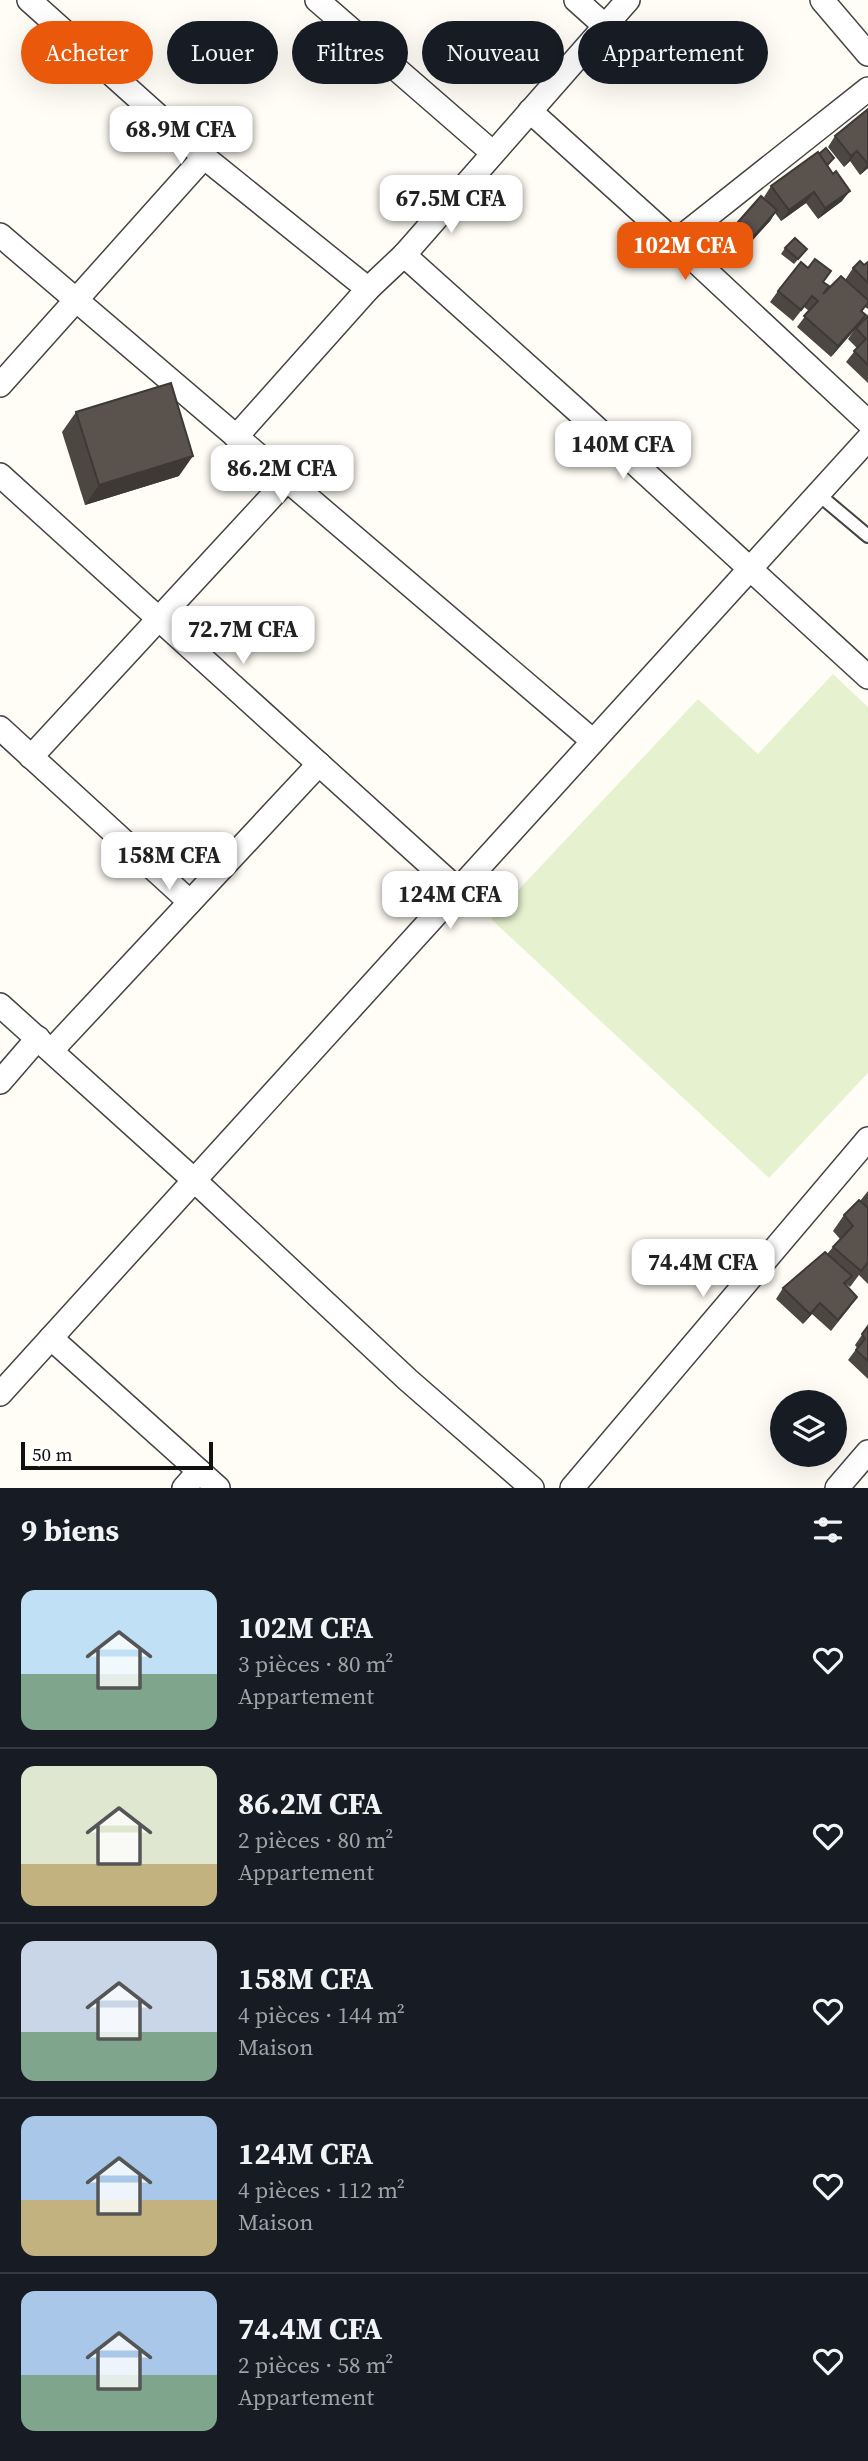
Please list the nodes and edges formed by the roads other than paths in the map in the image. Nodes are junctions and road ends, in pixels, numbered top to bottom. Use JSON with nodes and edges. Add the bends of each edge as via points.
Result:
{"nodes":[{"id":1,"x":29,"y":0,"type":"edge"},
{"id":2,"x":317,"y":0,"type":"edge"},
{"id":3,"x":576,"y":0,"type":"edge"},
{"id":4,"x":628,"y":0,"type":"edge"},
{"id":5,"x":822,"y":0,"type":"edge"},
{"id":6,"x":599,"y":21,"type":"edge"},
{"id":7,"x":609,"y":21,"type":"edge"},
{"id":8,"x":868,"y":54,"type":"edge"},
{"id":9,"x":578,"y":57,"type":"edge"},
{"id":10,"x":868,"y":89,"type":"edge"},
{"id":11,"x":530,"y":111,"type":"junction"},
{"id":12,"x":493,"y":153,"type":"junction"},
{"id":13,"x":204,"y":157,"type":"junction"},
{"id":14,"x":0,"y":235,"type":"edge"},
{"id":15,"x":675,"y":242,"type":"junction"},
{"id":16,"x":404,"y":255,"type":"junction"},
{"id":17,"x":368,"y":289,"type":"junction"},
{"id":18,"x":76,"y":300,"type":"junction"},
{"id":19,"x":0,"y":385,"type":"edge"},
{"id":20,"x":868,"y":422,"type":"edge"},
{"id":21,"x":236,"y":437,"type":"junction"},
{"id":22,"x":868,"y":439,"type":"edge"},
{"id":23,"x":0,"y":475,"type":"edge"},
{"id":24,"x":287,"y":480,"type":"junction"},
{"id":25,"x":818,"y":494,"type":"junction"},
{"id":26,"x":868,"y":536,"type":"edge"},
{"id":27,"x":750,"y":568,"type":"junction"},
{"id":28,"x":159,"y":619,"type":"junction"},
{"id":29,"x":868,"y":677,"type":"edge"},
{"id":30,"x":0,"y":728,"type":"edge"},
{"id":31,"x":593,"y":741,"type":"junction"},
{"id":32,"x":31,"y":757,"type":"junction"},
{"id":33,"x":319,"y":764,"type":"junction"},
{"id":34,"x":458,"y":890,"type":"junction"},
{"id":35,"x":190,"y":902,"type":"junction"},
{"id":36,"x":0,"y":1005,"type":"edge"},
{"id":37,"x":45,"y":1044,"type":"junction"},
{"id":38,"x":0,"y":1082,"type":"edge"},
{"id":39,"x":868,"y":1139,"type":"edge"},
{"id":40,"x":194,"y":1180,"type":"junction"},
{"id":41,"x":51,"y":1338,"type":"junction"},
{"id":42,"x":0,"y":1394,"type":"edge"},
{"id":43,"x":868,"y":1452,"type":"edge"},
{"id":44,"x":192,"y":1480,"type":"edge"},
{"id":45,"x":218,"y":1488,"type":"edge"},
{"id":46,"x":532,"y":1488,"type":"edge"},
{"id":47,"x":572,"y":1488,"type":"edge"},
{"id":48,"x":837,"y":1488,"type":"edge"}],
"edges":[{"from":1,"to":13,"type":"street"},
{"from":2,"to":12,"type":"street"},
{"from":3,"to":6,"type":"street"},
{"from":4,"to":7,"type":"street"},
{"from":5,"to":8,"type":"street"},
{"from":9,"to":11,"type":"street"},
{"from":10,"to":15,"type":"street"},
{"from":11,"to":12,"type":"street"},
{"from":11,"to":15,"type":"street"},
{"from":12,"to":16,"type":"street"},
{"from":13,"to":17,"type":"street"},
{"from":13,"to":18,"type":"street"},
{"from":14,"to":18,"type":"street"},
{"from":15,"to":20,"type":"street"},
{"from":16,"to":17,"type":"street"},
{"from":16,"to":27,"type":"street"},
{"from":17,"to":21,"type":"street"},
{"from":18,"to":19,"type":"street"},
{"from":18,"to":21,"type":"street"},
{"from":21,"to":24,"type":"street"},
{"from":22,"to":25,"type":"street"},
{"from":23,"to":28,"type":"street"},
{"from":24,"to":28,"type":"street"},
{"from":24,"to":31,"type":"street"},
{"from":25,"to":26,"type":"lane"},
{"from":25,"to":27,"type":"street"},
{"from":27,"to":29,"type":"street"},
{"from":27,"to":31,"type":"street"},
{"from":28,"to":32,"type":"street"},
{"from":28,"to":33,"type":"street"},
{"from":30,"to":32,"type":"street"},
{"from":31,"to":34,"type":"street"},
{"from":32,"to":35,"type":"street"},
{"from":33,"to":34,"type":"street"},
{"from":33,"to":35,"type":"street"},
{"from":34,"to":40,"type":"street"},
{"from":35,"to":37,"type":"street"},
{"from":36,"to":37,"type":"street"},
{"from":37,"to":38,"type":"street"},
{"from":37,"to":40,"type":"street"},
{"from":39,"to":47,"type":"street"},
{"from":40,"to":41,"type":"street"},
{"from":40,"to":46,"type":"street","via":[[408,1380]]},
{"from":41,"to":42,"type":"street"},
{"from":41,"to":44,"type":"street"},
{"from":43,"to":48,"type":"street"},
{"from":44,"to":45,"type":"street"}]}
